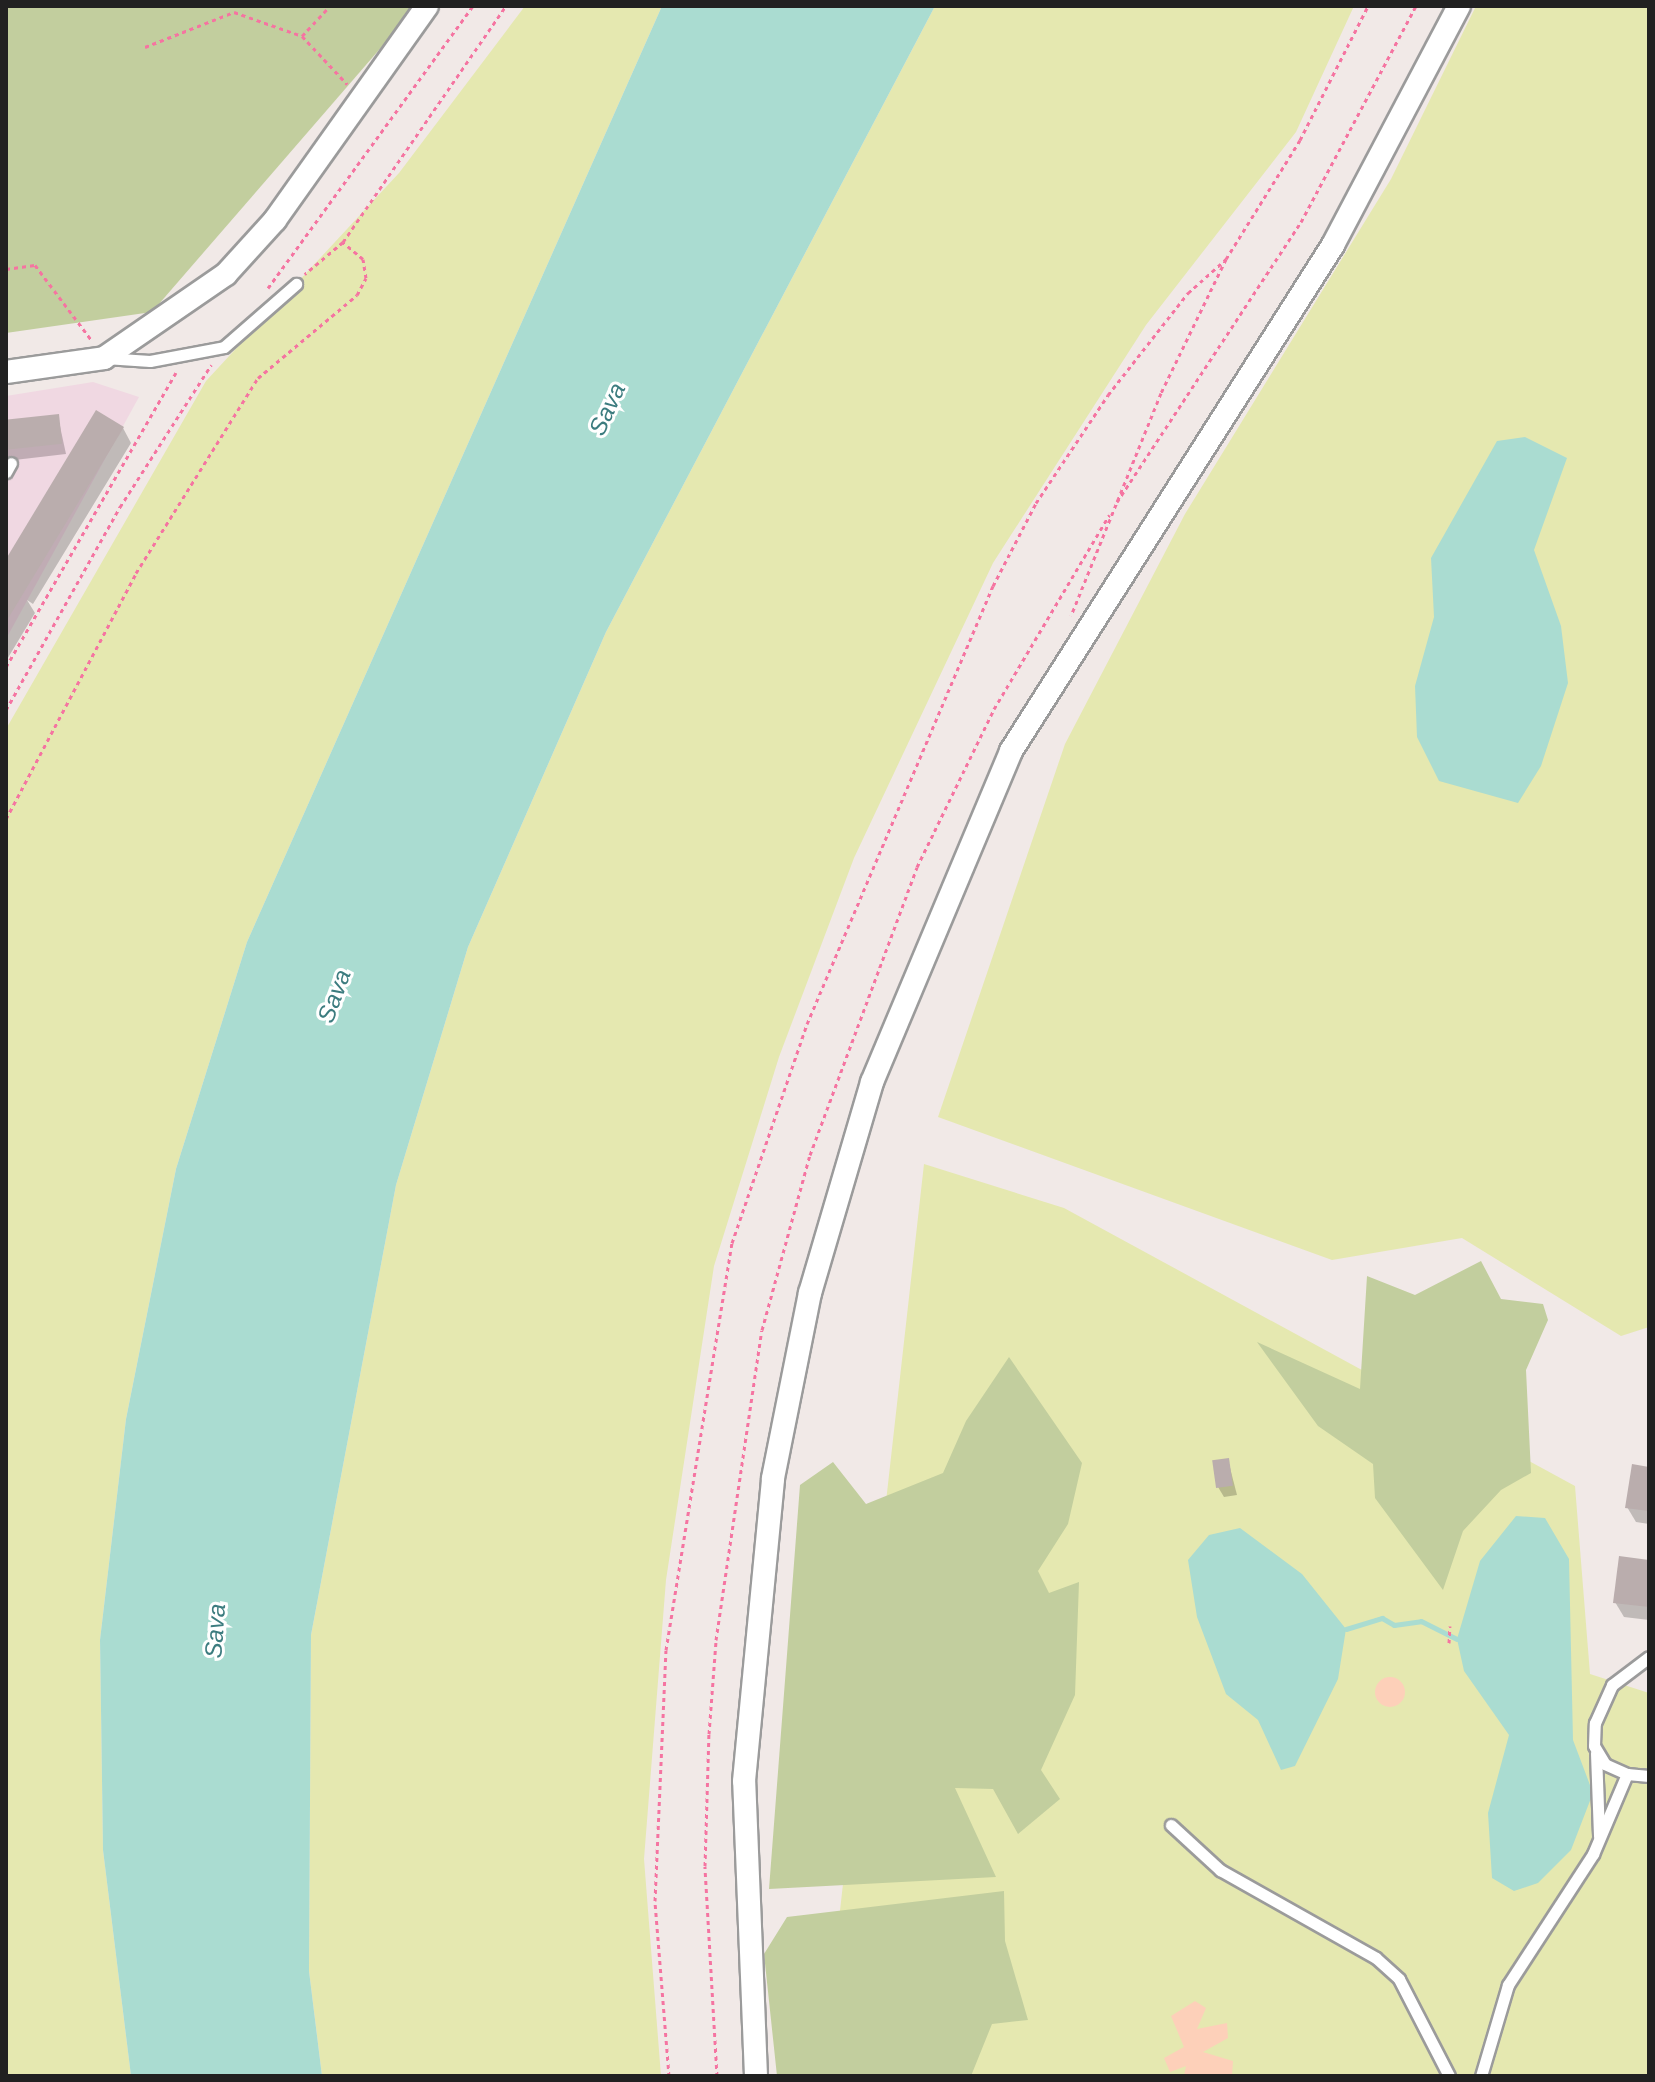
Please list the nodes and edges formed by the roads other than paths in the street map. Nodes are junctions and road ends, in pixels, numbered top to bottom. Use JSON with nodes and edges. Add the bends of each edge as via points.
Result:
{"nodes":[{"id":1,"x":427,"y":6,"type":"edge"},
{"id":2,"x":1459,"y":6,"type":"edge"},
{"id":3,"x":296,"y":284,"type":"road end"},
{"id":4,"x":104,"y":358,"type":"junction"},
{"id":5,"x":6,"y":372,"type":"edge"},
{"id":6,"x":1649,"y":1657,"type":"edge"},
{"id":7,"x":1594,"y":1746,"type":"junction"},
{"id":8,"x":1627,"y":1774,"type":"junction"},
{"id":9,"x":1649,"y":1776,"type":"edge"},
{"id":10,"x":1171,"y":1825,"type":"dead end"},
{"id":11,"x":1598,"y":1844,"type":"junction"},
{"id":12,"x":756,"y":2076,"type":"edge"},
{"id":13,"x":1449,"y":2076,"type":"edge"},
{"id":14,"x":1481,"y":2076,"type":"edge"}],
"edges":[{"from":1,"to":4,"type":"street","via":[[366,98],[226,274]]},
{"from":2,"to":12,"type":"street","via":[[1333,245],[1011,751],[872,1082],[810,1293],[773,1478],[744,1781]]},
{"from":3,"to":4,"type":"lane","via":[[224,347],[186,355]]},
{"from":4,"to":5,"type":"street"},
{"from":6,"to":7,"type":"lane","via":[[1601,1700]]},
{"from":7,"to":8,"type":"lane","via":[[1605,1764]]},
{"from":7,"to":11,"type":"lane"},
{"from":8,"to":9,"type":"lane"},
{"from":8,"to":11,"type":"lane"},
{"from":10,"to":13,"type":"lane","via":[[1220,1870],[1376,1958],[1399,1979]]},
{"from":11,"to":14,"type":"lane","via":[[1508,1985]]}]}
